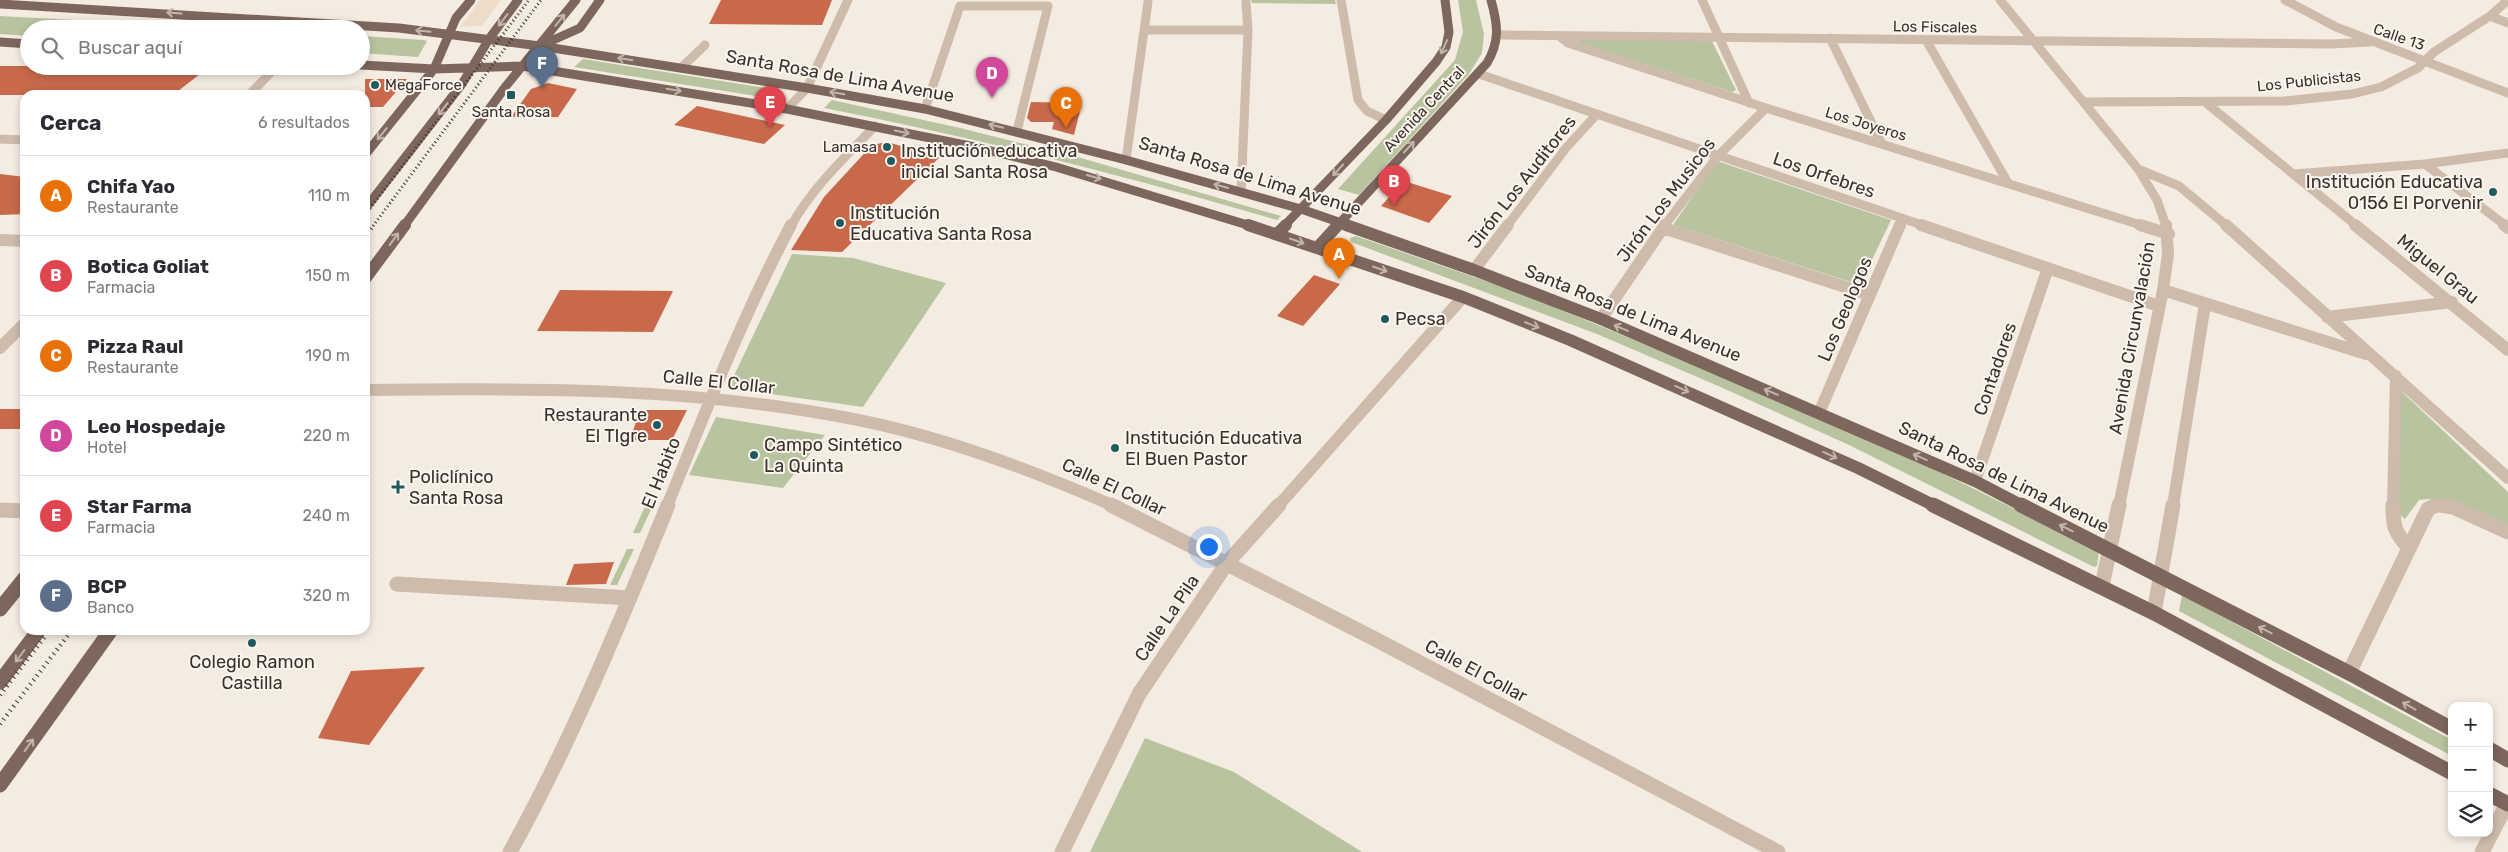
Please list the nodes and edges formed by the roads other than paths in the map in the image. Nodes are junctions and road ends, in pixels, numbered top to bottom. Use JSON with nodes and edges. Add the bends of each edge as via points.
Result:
{"nodes":[{"id":1,"x":471,"y":0,"type":"edge"},
{"id":2,"x":518,"y":0,"type":"edge"},
{"id":3,"x":576,"y":0,"type":"edge"},
{"id":4,"x":600,"y":0,"type":"edge"},
{"id":5,"x":848,"y":0,"type":"edge"},
{"id":6,"x":1341,"y":0,"type":"edge"},
{"id":7,"x":1445,"y":0,"type":"edge"},
{"id":8,"x":1491,"y":0,"type":"edge"},
{"id":9,"x":1702,"y":0,"type":"edge"},
{"id":10,"x":2000,"y":0,"type":"edge"},
{"id":11,"x":2285,"y":0,"type":"edge"},
{"id":12,"x":2508,"y":0,"type":"edge"},
{"id":13,"x":1148,"y":2,"type":"dead end"},
{"id":14,"x":1246,"y":2,"type":"dead end"},
{"id":15,"x":0,"y":4,"type":"edge"},
{"id":16,"x":2490,"y":16,"type":"junction"},
{"id":17,"x":231,"y":20,"type":"edge"},
{"id":18,"x":2508,"y":23,"type":"edge"},
{"id":19,"x":370,"y":29,"type":"edge"},
{"id":20,"x":1145,"y":30,"type":"junction"},
{"id":21,"x":1248,"y":30,"type":"junction"},
{"id":22,"x":448,"y":34,"type":"junction"},
{"id":23,"x":1500,"y":35,"type":"junction"},
{"id":24,"x":1558,"y":36,"type":"junction"},
{"id":25,"x":1721,"y":36,"type":"junction"},
{"id":26,"x":1830,"y":38,"type":"junction"},
{"id":27,"x":489,"y":39,"type":"junction"},
{"id":28,"x":1926,"y":40,"type":"junction"},
{"id":29,"x":0,"y":42,"type":"edge"},
{"id":30,"x":2034,"y":42,"type":"junction"},
{"id":31,"x":2370,"y":42,"type":"junction"},
{"id":32,"x":20,"y":43,"type":"edge"},
{"id":33,"x":705,"y":45,"type":"dead end"},
{"id":34,"x":540,"y":46,"type":"junction"},
{"id":35,"x":565,"y":60,"type":"junction"},
{"id":36,"x":2426,"y":60,"type":"junction"},
{"id":37,"x":370,"y":65,"type":"edge"},
{"id":38,"x":522,"y":66,"type":"junction"},
{"id":39,"x":473,"y":68,"type":"junction"},
{"id":40,"x":681,"y":68,"type":"junction"},
{"id":41,"x":434,"y":69,"type":"junction"},
{"id":42,"x":646,"y":74,"type":"junction"},
{"id":43,"x":1479,"y":74,"type":"junction"},
{"id":44,"x":268,"y":75,"type":"edge"},
{"id":45,"x":807,"y":88,"type":"junction"},
{"id":46,"x":254,"y":90,"type":"edge"},
{"id":47,"x":2508,"y":94,"type":"edge"},
{"id":48,"x":2084,"y":102,"type":"junction"},
{"id":49,"x":2205,"y":102,"type":"junction"},
{"id":50,"x":1749,"y":103,"type":"junction"},
{"id":51,"x":1766,"y":108,"type":"junction"},
{"id":52,"x":787,"y":109,"type":"junction"},
{"id":53,"x":925,"y":110,"type":"junction"},
{"id":54,"x":1597,"y":114,"type":"junction"},
{"id":55,"x":1386,"y":120,"type":"junction"},
{"id":56,"x":875,"y":126,"type":"junction"},
{"id":57,"x":1017,"y":131,"type":"junction"},
{"id":58,"x":0,"y":139,"type":"edge"},
{"id":59,"x":20,"y":140,"type":"edge"},
{"id":60,"x":1882,"y":144,"type":"junction"},
{"id":61,"x":370,"y":149,"type":"edge"},
{"id":62,"x":2508,"y":153,"type":"edge"},
{"id":63,"x":1718,"y":156,"type":"junction"},
{"id":64,"x":2496,"y":156,"type":"junction"},
{"id":65,"x":1126,"y":160,"type":"junction"},
{"id":66,"x":2508,"y":161,"type":"edge"},
{"id":67,"x":2425,"y":164,"type":"junction"},
{"id":68,"x":2138,"y":169,"type":"junction"},
{"id":69,"x":2294,"y":174,"type":"junction"},
{"id":70,"x":2008,"y":183,"type":"junction"},
{"id":71,"x":1241,"y":192,"type":"junction"},
{"id":72,"x":370,"y":202,"type":"edge"},
{"id":73,"x":1301,"y":209,"type":"junction"},
{"id":74,"x":1903,"y":219,"type":"junction"},
{"id":75,"x":1339,"y":222,"type":"junction"},
{"id":76,"x":1663,"y":228,"type":"junction"},
{"id":77,"x":2508,"y":228,"type":"edge"},
{"id":78,"x":1277,"y":234,"type":"junction"},
{"id":79,"x":2169,"y":234,"type":"junction"},
{"id":80,"x":0,"y":240,"type":"edge"},
{"id":81,"x":20,"y":241,"type":"edge"},
{"id":82,"x":1317,"y":248,"type":"junction"},
{"id":83,"x":2048,"y":268,"type":"junction"},
{"id":84,"x":1474,"y":270,"type":"junction"},
{"id":85,"x":370,"y":272,"type":"edge"},
{"id":86,"x":2163,"y":290,"type":"junction"},
{"id":87,"x":1870,"y":295,"type":"junction"},
{"id":88,"x":1464,"y":297,"type":"junction"},
{"id":89,"x":2452,"y":302,"type":"junction"},
{"id":90,"x":2205,"y":304,"type":"junction"},
{"id":91,"x":2159,"y":306,"type":"junction"},
{"id":92,"x":2327,"y":317,"type":"junction"},
{"id":93,"x":1601,"y":319,"type":"junction"},
{"id":94,"x":20,"y":328,"type":"edge"},
{"id":95,"x":0,"y":348,"type":"edge"},
{"id":96,"x":2508,"y":350,"type":"edge"},
{"id":97,"x":2371,"y":355,"type":"junction"},
{"id":98,"x":2396,"y":376,"type":"junction"},
{"id":99,"x":370,"y":390,"type":"edge"},
{"id":100,"x":712,"y":397,"type":"junction"},
{"id":101,"x":1819,"y":413,"type":"junction"},
{"id":102,"x":2508,"y":478,"type":"edge"},
{"id":103,"x":1974,"y":482,"type":"junction"},
{"id":104,"x":0,"y":510,"type":"edge"},
{"id":105,"x":20,"y":511,"type":"edge"},
{"id":106,"x":2508,"y":532,"type":"edge"},
{"id":107,"x":2408,"y":547,"type":"junction"},
{"id":108,"x":2110,"y":550,"type":"junction"},
{"id":109,"x":1227,"y":563,"type":"junction"},
{"id":110,"x":2162,"y":576,"type":"junction"},
{"id":111,"x":20,"y":584,"type":"edge"},
{"id":112,"x":396,"y":584,"type":"dead end"},
{"id":113,"x":2102,"y":586,"type":"junction"},
{"id":114,"x":630,"y":598,"type":"junction"},
{"id":115,"x":0,"y":609,"type":"edge"},
{"id":116,"x":2154,"y":613,"type":"junction"},
{"id":117,"x":36,"y":635,"type":"edge"},
{"id":118,"x":107,"y":635,"type":"edge"},
{"id":119,"x":2349,"y":673,"type":"junction"},
{"id":120,"x":0,"y":682,"type":"edge"},
{"id":121,"x":2448,"y":727,"type":"edge"},
{"id":122,"x":2493,"y":752,"type":"edge"},
{"id":123,"x":2508,"y":760,"type":"edge"},
{"id":124,"x":2448,"y":771,"type":"edge"},
{"id":125,"x":0,"y":785,"type":"edge"},
{"id":126,"x":2493,"y":796,"type":"edge"},
{"id":127,"x":2508,"y":803,"type":"edge"},
{"id":128,"x":510,"y":852,"type":"edge"},
{"id":129,"x":1062,"y":852,"type":"edge"},
{"id":130,"x":1778,"y":852,"type":"edge"},
{"id":131,"x":2482,"y":852,"type":"edge"}],
"edges":[{"from":1,"to":22,"type":"main road"},
{"from":2,"to":27,"type":"main road","one_way":true},
{"from":34,"to":3,"type":"main road","one_way":true},
{"from":4,"to":34,"type":"main road","via":[[580,28]]},
{"from":5,"to":45,"type":"street"},
{"from":6,"to":55,"type":"street","via":[[1358,100],[1368,111]]},
{"from":7,"to":55,"type":"main road","name":"Avenida Central","one_way":true,"via":[[1449,32],[1446,47]]},
{"from":8,"to":23,"type":"main road"},
{"from":9,"to":25,"type":"street"},
{"from":10,"to":30,"type":"street","name":"Avenida Circunvalación"},
{"from":11,"to":31,"type":"street","name":"Calle 13"},
{"from":12,"to":16,"type":"street","name":"Los Publicistas"},
{"from":13,"to":20,"type":"street"},
{"from":14,"to":21,"type":"street"},
{"from":17,"to":15,"type":"main road","name":"Santa Rosa de Lima Avenue","one_way":true},
{"from":16,"to":18,"type":"street"},
{"from":16,"to":36,"type":"street","name":"Los Publicistas"},
{"from":22,"to":19,"type":"main road","name":"Santa Rosa de Lima Avenue","one_way":true},
{"from":20,"to":21,"type":"street"},
{"from":20,"to":65,"type":"street"},
{"from":21,"to":71,"type":"street"},
{"from":22,"to":27,"type":"main road","name":"Santa Rosa de Lima Avenue"},
{"from":22,"to":41,"type":"main road"},
{"from":23,"to":24,"type":"street","name":"Los Fiscales"},
{"from":23,"to":43,"type":"main road","name":"Avenida Central"},
{"from":24,"to":25,"type":"street","name":"Los Fiscales"},
{"from":24,"to":50,"type":"street","name":"Los Joyeros","via":[[1568,43]]},
{"from":25,"to":26,"type":"street","name":"Los Fiscales"},
{"from":25,"to":50,"type":"street"},
{"from":26,"to":28,"type":"street","name":"Los Fiscales"},
{"from":26,"to":60,"type":"street"},
{"from":27,"to":34,"type":"main road","name":"Santa Rosa de Lima Avenue"},
{"from":27,"to":39,"type":"main road"},
{"from":28,"to":30,"type":"street","name":"Los Fiscales"},
{"from":28,"to":70,"type":"street"},
{"from":29,"to":32,"type":"main road"},
{"from":30,"to":31,"type":"street","name":"Los Fiscales"},
{"from":30,"to":48,"type":"street","name":"Avenida Circunvalación"},
{"from":31,"to":36,"type":"street","name":"Calle 13"},
{"from":33,"to":40,"type":"street"},
{"from":34,"to":35,"type":"main road","name":"Santa Rosa de Lima Avenue"},
{"from":34,"to":38,"type":"main road"},
{"from":35,"to":38,"type":"main road","name":"Santa Rosa de Lima Avenue"},
{"from":35,"to":42,"type":"main road","name":"Santa Rosa de Lima Avenue"},
{"from":42,"to":35,"type":"main road","name":"Santa Rosa de Lima Avenue","one_way":true},
{"from":36,"to":47,"type":"street","name":"Calle 13"},
{"from":36,"to":49,"type":"street","name":"Los Publicistas","via":[[2418,68],[2381,87],[2352,94],[2285,101]]},
{"from":37,"to":41,"type":"main road","name":"Santa Rosa de Lima Avenue"},
{"from":38,"to":39,"type":"main road","name":"Santa Rosa de Lima Avenue"},
{"from":85,"to":38,"type":"main road","one_way":true},
{"from":39,"to":41,"type":"main road","name":"Santa Rosa de Lima Avenue"},
{"from":39,"to":72,"type":"main road","one_way":true},
{"from":40,"to":42,"type":"main road","name":"Santa Rosa de Lima Avenue"},
{"from":40,"to":45,"type":"main road","name":"Santa Rosa de Lima Avenue"},
{"from":41,"to":61,"type":"main road","one_way":true},
{"from":42,"to":52,"type":"main road","name":"Santa Rosa de Lima Avenue","one_way":true},
{"from":43,"to":54,"type":"street","name":"Los Orfebres"},
{"from":75,"to":43,"type":"main road","name":"Avenida Central","one_way":true},
{"from":44,"to":46,"type":"street"},
{"from":45,"to":52,"type":"street"},
{"from":53,"to":45,"type":"main road","name":"Santa Rosa de Lima Avenue","one_way":true},
{"from":48,"to":49,"type":"street","name":"Los Publicistas"},
{"from":48,"to":68,"type":"street","name":"Avenida Circunvalación"},
{"from":49,"to":69,"type":"street","name":"Miguel Grau"},
{"from":50,"to":51,"type":"street","name":"Los Joyeros"},
{"from":51,"to":60,"type":"street","name":"Los Joyeros"},
{"from":51,"to":63,"type":"street","name":"Jirón Los Musicos"},
{"from":52,"to":56,"type":"main road","name":"Santa Rosa de Lima Avenue"},
{"from":57,"to":53,"type":"main road","name":"Santa Rosa de Lima Avenue","one_way":true},
{"from":53,"to":57,"type":"street","via":[[960,6],[1048,6]]},
{"from":54,"to":63,"type":"street","name":"Los Orfebres"},
{"from":54,"to":84,"type":"street","name":"Jirón Los Auditores","via":[[1566,148]]},
{"from":55,"to":73,"type":"main road","name":"Avenida Central","one_way":true},
{"from":56,"to":78,"type":"main road","name":"Santa Rosa de Lima Avenue","one_way":true,"via":[[1056,167]]},
{"from":56,"to":100,"type":"street","name":"El Habito","via":[[799,212],[773,259]]},
{"from":57,"to":65,"type":"main road","name":"Santa Rosa de Lima Avenue"},
{"from":58,"to":59,"type":"street"},
{"from":60,"to":70,"type":"street","name":"Los Joyeros"},
{"from":62,"to":64,"type":"street"},
{"from":63,"to":74,"type":"street","name":"Los Orfebres"},
{"from":63,"to":76,"type":"street","name":"Jirón Los Musicos"},
{"from":64,"to":66,"type":"street"},
{"from":64,"to":67,"type":"street"},
{"from":71,"to":65,"type":"main road","name":"Santa Rosa de Lima Avenue","one_way":true},
{"from":67,"to":69,"type":"street"},
{"from":67,"to":77,"type":"street"},
{"from":68,"to":79,"type":"street","name":"Avenida Circunvalación","via":[[2165,214]]},
{"from":68,"to":92,"type":"street","via":[[2179,184]]},
{"from":69,"to":89,"type":"street","name":"Miguel Grau"},
{"from":70,"to":79,"type":"street","name":"Los Joyeros"},
{"from":71,"to":73,"type":"main road","name":"Santa Rosa de Lima Avenue"},
{"from":73,"to":75,"type":"main road","name":"Santa Rosa de Lima Avenue"},
{"from":73,"to":78,"type":"main road","name":"Avenida Central"},
{"from":74,"to":83,"type":"street","name":"Los Orfebres"},
{"from":74,"to":87,"type":"street","name":"Los Geologos"},
{"from":75,"to":82,"type":"main road","name":"Avenida Central"},
{"from":75,"to":84,"type":"main road","name":"Santa Rosa de Lima Avenue"},
{"from":76,"to":87,"type":"street"},
{"from":76,"to":93,"type":"street","name":"Jirón Los Musicos"},
{"from":78,"to":82,"type":"main road","name":"Santa Rosa de Lima Avenue","one_way":true},
{"from":79,"to":86,"type":"street","name":"Avenida Circunvalación"},
{"from":80,"to":81,"type":"street"},
{"from":82,"to":88,"type":"main road","name":"Santa Rosa de Lima Avenue","one_way":true},
{"from":83,"to":91,"type":"street","name":"Los Orfebres"},
{"from":83,"to":103,"type":"street","name":"Contadores"},
{"from":84,"to":93,"type":"main road","name":"Santa Rosa de Lima Avenue"},
{"from":86,"to":90,"type":"street"},
{"from":86,"to":91,"type":"street","name":"Avenida Circunvalación"},
{"from":87,"to":101,"type":"street","name":"Los Geologos"},
{"from":88,"to":109,"type":"street","name":"Calle La Pila"},
{"from":88,"to":113,"type":"main road","name":"Santa Rosa de Lima Avenue","one_way":true,"via":[[1570,340],[1850,464]]},
{"from":89,"to":92,"type":"street"},
{"from":89,"to":96,"type":"street","name":"Miguel Grau"},
{"from":90,"to":97,"type":"street"},
{"from":90,"to":110,"type":"street"},
{"from":91,"to":108,"type":"street","name":"Avenida Circunvalación"},
{"from":92,"to":97,"type":"street"},
{"from":101,"to":93,"type":"main road","name":"Santa Rosa de Lima Avenue","one_way":true},
{"from":94,"to":95,"type":"street"},
{"from":97,"to":98,"type":"street"},
{"from":98,"to":102,"type":"street"},
{"from":98,"to":107,"type":"street","via":[[2393,521],[2396,533]]},
{"from":99,"to":100,"type":"street","name":"Calle El Collar","via":[[567,390]]},
{"from":100,"to":109,"type":"street","name":"Calle El Collar","via":[[849,418],[938,441],[1036,472],[1121,509]]},
{"from":100,"to":114,"type":"street","name":"El Habito"},
{"from":103,"to":101,"type":"main road","name":"Santa Rosa de Lima Avenue","one_way":true},
{"from":108,"to":103,"type":"main road","name":"Santa Rosa de Lima Avenue","one_way":true},
{"from":104,"to":105,"type":"street"},
{"from":106,"to":107,"type":"street","via":[[2453,507],[2437,504],[2428,509]]},
{"from":107,"to":119,"type":"street"},
{"from":108,"to":110,"type":"main road","name":"Santa Rosa de Lima Avenue"},
{"from":108,"to":113,"type":"street","name":"Avenida Circunvalación"},
{"from":109,"to":129,"type":"street","name":"Calle La Pila","via":[[1139,694]]},
{"from":109,"to":130,"type":"street","name":"Calle El Collar"},
{"from":110,"to":116,"type":"street"},
{"from":119,"to":110,"type":"main road","name":"Santa Rosa de Lima Avenue","one_way":true},
{"from":111,"to":115,"type":"main road"},
{"from":112,"to":114,"type":"street"},
{"from":113,"to":116,"type":"main road","name":"Santa Rosa de Lima Avenue"},
{"from":114,"to":128,"type":"street","name":"El Habito","via":[[546,787]]},
{"from":116,"to":124,"type":"main road","name":"Santa Rosa de Lima Avenue"},
{"from":117,"to":120,"type":"main road","one_way":true},
{"from":125,"to":118,"type":"main road","one_way":true},
{"from":121,"to":119,"type":"main road","name":"Santa Rosa de Lima Avenue","one_way":true},
{"from":122,"to":123,"type":"main road"},
{"from":126,"to":127,"type":"main road"},
{"from":127,"to":131,"type":"street"}]}
